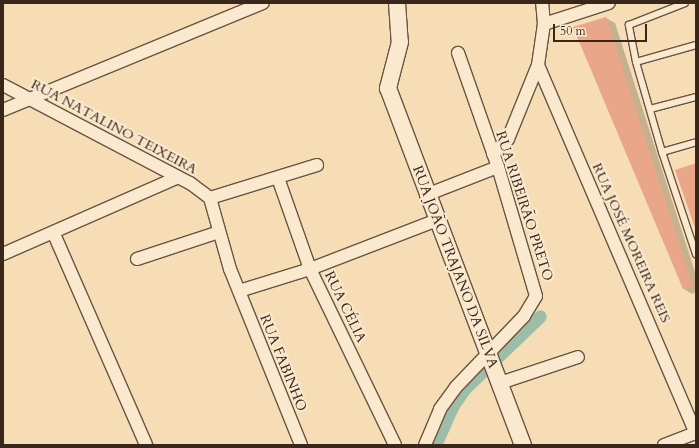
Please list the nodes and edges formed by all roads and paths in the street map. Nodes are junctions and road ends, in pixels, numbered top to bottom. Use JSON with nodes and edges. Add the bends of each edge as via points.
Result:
{"nodes":[{"id":1,"x":263,"y":3,"type":"edge"},
{"id":2,"x":397,"y":3,"type":"edge"},
{"id":3,"x":542,"y":3,"type":"edge"},
{"id":4,"x":610,"y":3,"type":"edge"},
{"id":5,"x":685,"y":3,"type":"edge"},
{"id":6,"x":544,"y":24,"type":"junction"},
{"id":7,"x":696,"y":45,"type":"edge"},
{"id":8,"x":458,"y":53,"type":"dead end"},
{"id":9,"x":636,"y":62,"type":"junction"},
{"id":10,"x":538,"y":64,"type":"junction"},
{"id":11,"x":3,"y":85,"type":"edge"},
{"id":12,"x":696,"y":97,"type":"edge"},
{"id":13,"x":30,"y":99,"type":"junction"},
{"id":14,"x":650,"y":109,"type":"junction"},
{"id":15,"x":3,"y":110,"type":"edge"},
{"id":16,"x":696,"y":142,"type":"edge"},
{"id":17,"x":662,"y":152,"type":"junction"},
{"id":18,"x":493,"y":154,"type":"junction"},
{"id":19,"x":317,"y":165,"type":"dead end"},
{"id":20,"x":498,"y":167,"type":"junction"},
{"id":21,"x":178,"y":177,"type":"junction"},
{"id":22,"x":278,"y":178,"type":"junction"},
{"id":23,"x":426,"y":195,"type":"junction"},
{"id":24,"x":210,"y":198,"type":"junction"},
{"id":25,"x":437,"y":220,"type":"junction"},
{"id":26,"x":219,"y":232,"type":"junction"},
{"id":27,"x":54,"y":234,"type":"junction"},
{"id":28,"x":3,"y":254,"type":"edge"},
{"id":29,"x":696,"y":254,"type":"edge"},
{"id":30,"x":137,"y":259,"type":"dead end"},
{"id":31,"x":310,"y":269,"type":"junction"},
{"id":32,"x":239,"y":291,"type":"junction"},
{"id":33,"x":578,"y":357,"type":"dead end"},
{"id":34,"x":490,"y":358,"type":"junction"},
{"id":35,"x":500,"y":383,"type":"junction"},
{"id":36,"x":696,"y":434,"type":"edge"},
{"id":37,"x":146,"y":445,"type":"edge"},
{"id":38,"x":301,"y":445,"type":"edge"},
{"id":39,"x":395,"y":445,"type":"edge"},
{"id":40,"x":425,"y":445,"type":"edge"},
{"id":41,"x":523,"y":445,"type":"edge"},
{"id":42,"x":664,"y":445,"type":"edge"}],
"edges":[{"from":1,"to":13,"type":"street"},
{"from":2,"to":23,"type":"street","name":"RUA JOÃO TRAJANO DA SILVA","via":[[400,42],[388,88]]},
{"from":3,"to":6,"type":"street"},
{"from":4,"to":6,"type":"street"},
{"from":5,"to":9,"type":"lane","via":[[628,25]]},
{"from":6,"to":10,"type":"street"},
{"from":7,"to":9,"type":"lane"},
{"from":8,"to":18,"type":"street","name":"RUA RIBEIRÃO PRETO"},
{"from":9,"to":14,"type":"lane"},
{"from":10,"to":18,"type":"street","via":[[508,139]]},
{"from":10,"to":36,"type":"street","name":"RUA JOSÉ MOREIRA REIS"},
{"from":11,"to":13,"type":"street","name":"RUA NATALINO TEIXEIRA"},
{"from":12,"to":14,"type":"lane"},
{"from":13,"to":15,"type":"street"},
{"from":13,"to":21,"type":"street","name":"RUA NATALINO TEIXEIRA"},
{"from":14,"to":17,"type":"lane"},
{"from":16,"to":17,"type":"lane"},
{"from":17,"to":29,"type":"lane"},
{"from":18,"to":20,"type":"street","name":"RUA RIBEIRÃO PRETO"},
{"from":19,"to":22,"type":"street"},
{"from":20,"to":23,"type":"street"},
{"from":20,"to":34,"type":"street","name":"RUA RIBEIRÃO PRETO","via":[[536,296],[524,316]]},
{"from":21,"to":24,"type":"street","name":"RUA NATALINO TEIXEIRA"},
{"from":21,"to":27,"type":"street"},
{"from":22,"to":24,"type":"street"},
{"from":22,"to":31,"type":"street","name":"RUA CÉLIA"},
{"from":23,"to":25,"type":"street","name":"RUA JOÃO TRAJANO DA SILVA"},
{"from":24,"to":26,"type":"street","name":"RUA FABINHO"},
{"from":25,"to":31,"type":"street"},
{"from":25,"to":34,"type":"street","name":"RUA JOÃO TRAJANO DA SILVA"},
{"from":26,"to":30,"type":"street"},
{"from":26,"to":32,"type":"street","name":"RUA FABINHO"},
{"from":27,"to":28,"type":"street"},
{"from":27,"to":37,"type":"street"},
{"from":31,"to":32,"type":"street"},
{"from":31,"to":39,"type":"street","name":"RUA CÉLIA"},
{"from":32,"to":38,"type":"street","name":"RUA FABINHO"},
{"from":33,"to":35,"type":"street"},
{"from":34,"to":35,"type":"street","name":"RUA JOÃO TRAJANO DA SILVA"},
{"from":34,"to":40,"type":"street","name":"RUA RIBEIRÃO PRETO","via":[[440,409]]},
{"from":35,"to":41,"type":"street","name":"RUA JOÃO TRAJANO DA SILVA"},
{"from":36,"to":42,"type":"street"}]}
